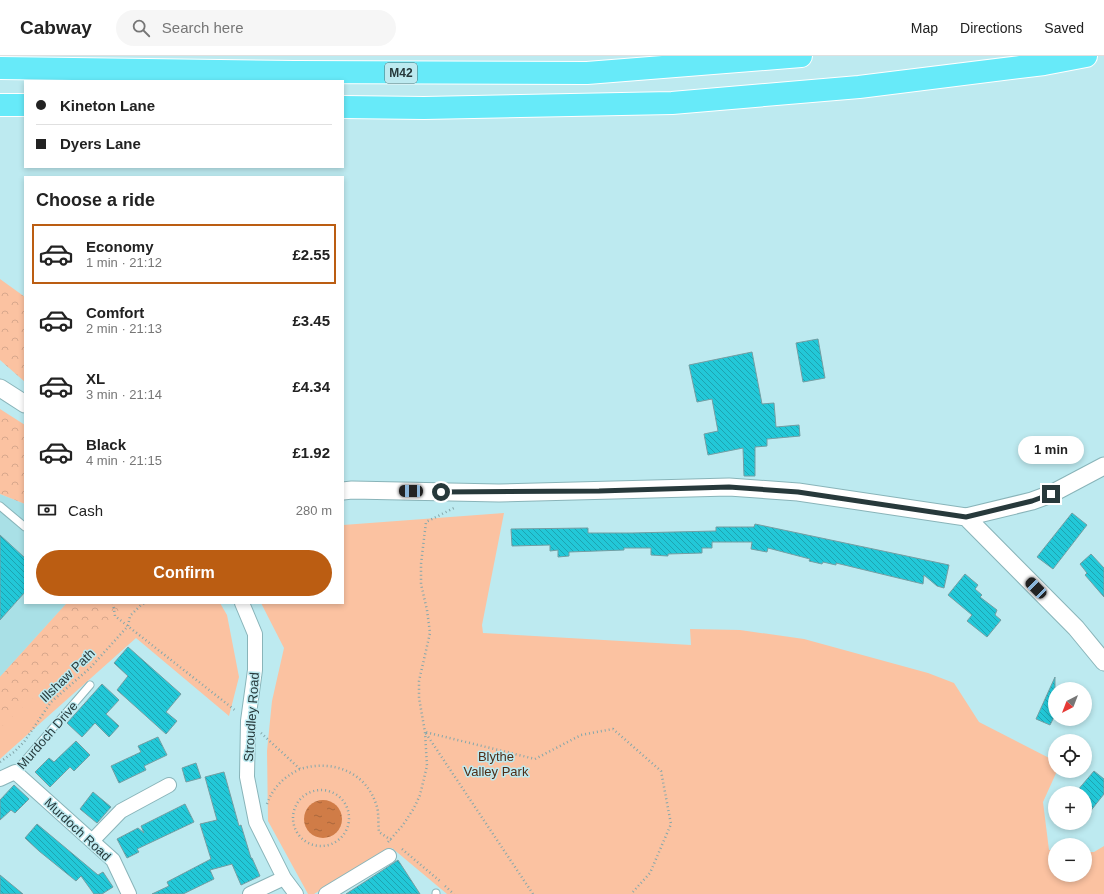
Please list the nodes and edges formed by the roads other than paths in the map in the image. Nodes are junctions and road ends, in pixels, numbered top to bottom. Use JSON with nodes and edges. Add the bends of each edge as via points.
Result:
{"nodes":[{"id":1,"x":801,"y":56,"type":"edge"},
{"id":2,"x":1086,"y":56,"type":"edge"},
{"id":3,"x":0,"y":68,"type":"edge"},
{"id":4,"x":0,"y":105,"type":"edge"},
{"id":5,"x":24,"y":105,"type":"edge"},
{"id":6,"x":344,"y":107,"type":"edge"},
{"id":7,"x":0,"y":388,"type":"edge"},
{"id":8,"x":24,"y":403,"type":"edge"},
{"id":9,"x":1104,"y":466,"type":"edge"},
{"id":10,"x":344,"y":491,"type":"edge"},
{"id":11,"x":0,"y":506,"type":"edge"},
{"id":12,"x":966,"y":517,"type":"junction"},
{"id":13,"x":24,"y":526,"type":"edge"},
{"id":14,"x":242,"y":604,"type":"edge"},
{"id":15,"x":1104,"y":662,"type":"edge"},
{"id":16,"x":90,"y":685,"type":"dead end"},
{"id":17,"x":16,"y":772,"type":"junction"},
{"id":18,"x":0,"y":779,"type":"edge"},
{"id":19,"x":169,"y":785,"type":"dead end"},
{"id":20,"x":92,"y":841,"type":"junction"},
{"id":21,"x":387,"y":850,"type":"road end"},
{"id":22,"x":284,"y":878,"type":"junction"},
{"id":23,"x":129,"y":894,"type":"edge"},
{"id":24,"x":250,"y":894,"type":"edge"},
{"id":25,"x":296,"y":894,"type":"edge"},
{"id":26,"x":326,"y":894,"type":"edge"}],
"edges":[{"from":1,"to":3,"type":"highway","number":"M42","via":[[586,73]]},
{"from":2,"to":6,"type":"highway","via":[[1044,64],[859,87],[672,103]]},
{"from":4,"to":5,"type":"highway"},
{"from":7,"to":8,"type":"street"},
{"from":9,"to":12,"type":"street","via":[[1051,494]]},
{"from":10,"to":12,"type":"street","via":[[499,493],[729,487],[798,492]]},
{"from":11,"to":13,"type":"lane"},
{"from":12,"to":15,"type":"street","via":[[1076,628]]},
{"from":14,"to":22,"type":"street","name":"Stroudley Road","via":[[255,634],[255,670],[248,721],[247,777],[256,822]]},
{"from":16,"to":17,"type":"lane","name":"Murdoch Drive"},
{"from":17,"to":18,"type":"street","name":"Murdoch Drive"},
{"from":17,"to":20,"type":"street","name":"Murdoch Road"},
{"from":19,"to":20,"type":"street","via":[[121,811]]},
{"from":20,"to":23,"type":"street","name":"Murdoch Road","via":[[113,860]]},
{"from":21,"to":26,"type":"street"},
{"from":22,"to":24,"type":"street"},
{"from":22,"to":25,"type":"street","name":"Stroudley Road"}]}
